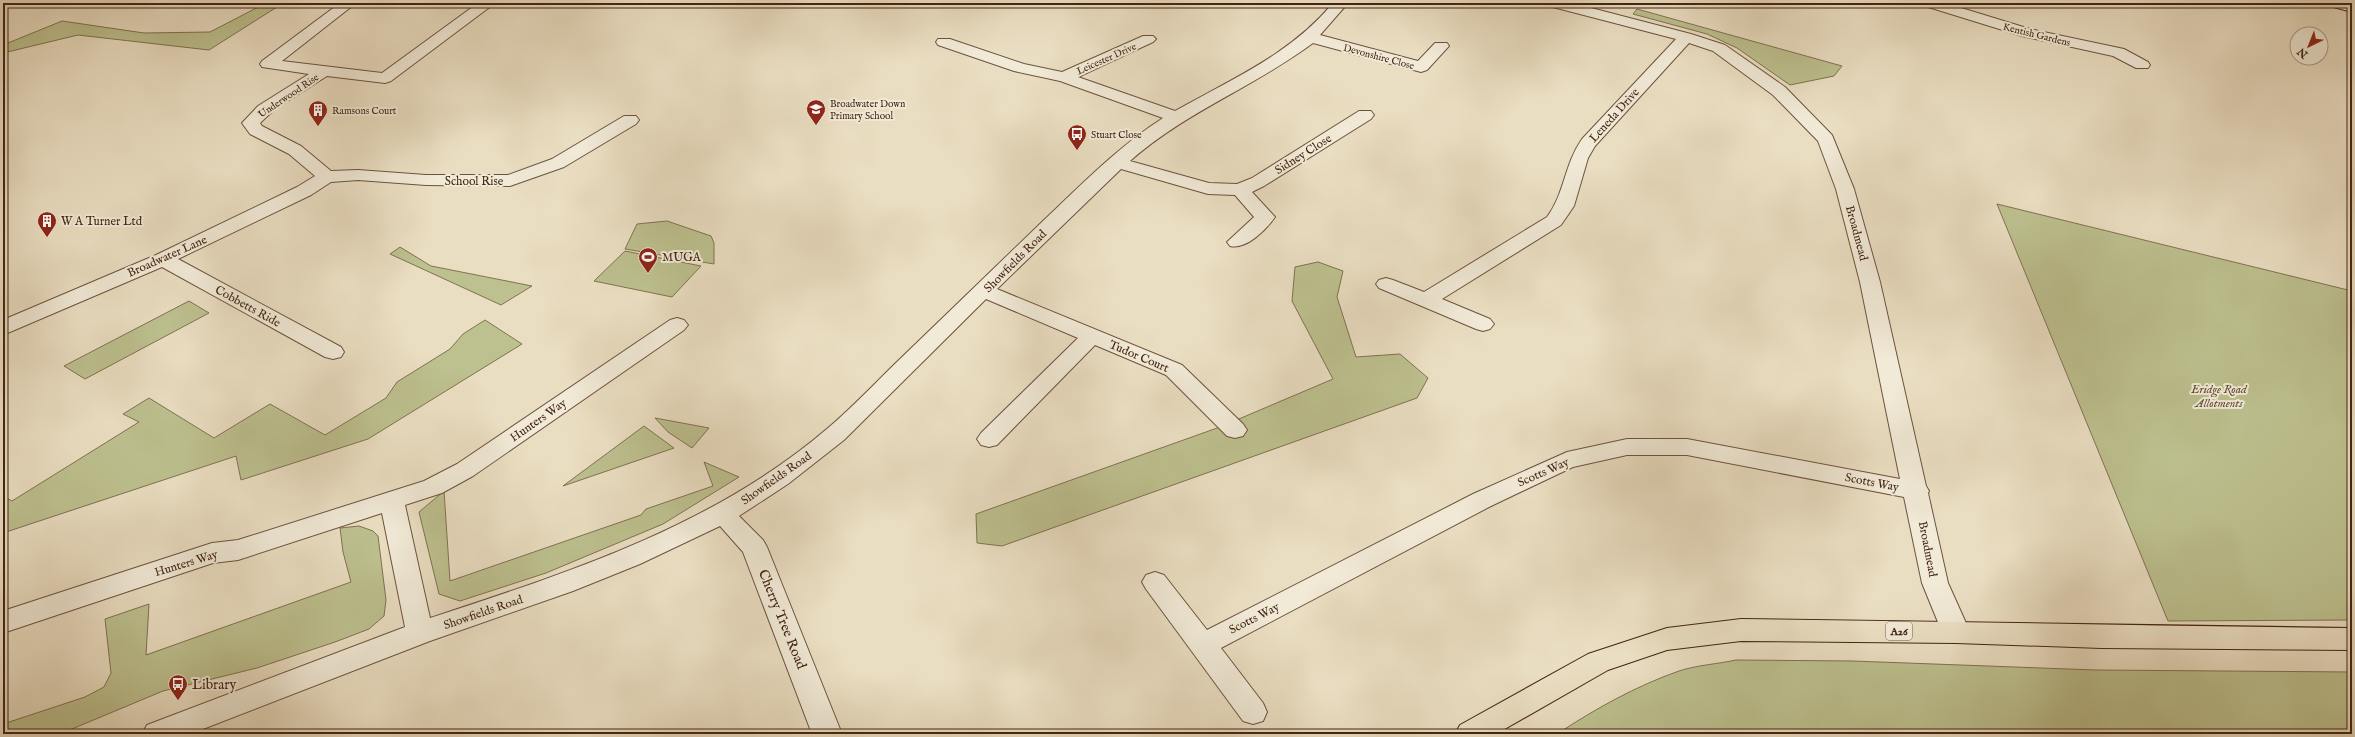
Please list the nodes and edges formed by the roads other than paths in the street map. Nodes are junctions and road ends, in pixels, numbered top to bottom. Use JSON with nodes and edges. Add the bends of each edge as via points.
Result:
{"nodes":[{"id":1,"x":349,"y":3,"type":"edge"},
{"id":2,"x":1341,"y":3,"type":"edge"},
{"id":3,"x":1554,"y":3,"type":"edge"},
{"id":4,"x":1930,"y":3,"type":"edge"},
{"id":5,"x":2335,"y":3,"type":"edge"},
{"id":6,"x":486,"y":5,"type":"edge"},
{"id":7,"x":2352,"y":8,"type":"edge"},
{"id":8,"x":1309,"y":37,"type":"junction"},
{"id":9,"x":1686,"y":37,"type":"junction"},
{"id":10,"x":1148,"y":39,"type":"dead end"},
{"id":11,"x":944,"y":42,"type":"dead end"},
{"id":12,"x":1441,"y":46,"type":"dead end"},
{"id":13,"x":2142,"y":65,"type":"dead end"},
{"id":14,"x":325,"y":70,"type":"junction"},
{"id":15,"x":1064,"y":78,"type":"junction"},
{"id":16,"x":1365,"y":115,"type":"dead end"},
{"id":17,"x":1177,"y":117,"type":"junction"},
{"id":18,"x":630,"y":120,"type":"dead end"},
{"id":19,"x":1118,"y":163,"type":"junction"},
{"id":20,"x":327,"y":177,"type":"junction"},
{"id":21,"x":1240,"y":190,"type":"junction"},
{"id":22,"x":1236,"y":242,"type":"dead end"},
{"id":23,"x":163,"y":259,"type":"junction"},
{"id":24,"x":1386,"y":284,"type":"dead end"},
{"id":25,"x":984,"y":291,"type":"junction"},
{"id":26,"x":1426,"y":300,"type":"junction"},
{"id":27,"x":1482,"y":324,"type":"dead end"},
{"id":28,"x":677,"y":325,"type":"dead end"},
{"id":29,"x":3,"y":328,"type":"edge"},
{"id":30,"x":1092,"y":336,"type":"junction"},
{"id":31,"x":333,"y":352,"type":"dead end"},
{"id":32,"x":1235,"y":430,"type":"dead end"},
{"id":33,"x":989,"y":439,"type":"dead end"},
{"id":34,"x":1917,"y":491,"type":"junction"},
{"id":35,"x":392,"y":500,"type":"junction"},
{"id":36,"x":723,"y":514,"type":"junction"},
{"id":37,"x":1155,"y":582,"type":"dead end"},
{"id":38,"x":3,"y":622,"type":"edge"},
{"id":39,"x":1956,"y":632,"type":"junction"},
{"id":40,"x":420,"y":633,"type":"junction"},
{"id":41,"x":2352,"y":639,"type":"edge"},
{"id":42,"x":1202,"y":644,"type":"junction"},
{"id":43,"x":1252,"y":712,"type":"dead end"},
{"id":44,"x":157,"y":734,"type":"edge"},
{"id":45,"x":827,"y":734,"type":"edge"},
{"id":46,"x":1470,"y":734,"type":"edge"}],
"edges":[{"from":1,"to":14,"type":"street","name":"Underwood Rise","via":[[268,64]]},
{"from":2,"to":8,"type":"street","name":"Showfields Road","via":[[1327,22]]},
{"from":3,"to":9,"type":"street","name":"Broadmead"},
{"from":4,"to":13,"type":"street","name":"Kentish Gardens","via":[[2027,33],[2118,52]]},
{"from":5,"to":7,"type":"street"},
{"from":6,"to":14,"type":"street","name":"Underwood Rise","via":[[385,78]]},
{"from":8,"to":12,"type":"street","name":"Devonshire Close","via":[[1421,67]]},
{"from":8,"to":17,"type":"street","name":"Showfields Road","via":[[1291,52]]},
{"from":9,"to":26,"type":"street","name":"Leneda Drive","via":[[1588,143],[1580,158],[1565,206],[1554,221]]},
{"from":9,"to":34,"type":"street","name":"Broadmead","via":[[1719,48],[1779,91],[1826,139],[1845,189],[1870,282]]},
{"from":10,"to":15,"type":"street","name":"Leicester Drive"},
{"from":11,"to":15,"type":"street","via":[[1020,68]]},
{"from":14,"to":20,"type":"street","name":"Underwood Rise","via":[[266,107],[251,123],[256,130],[295,150]]},
{"from":15,"to":17,"type":"street"},
{"from":16,"to":21,"type":"street","name":"Sidney Close","via":[[1258,182]]},
{"from":17,"to":19,"type":"street","name":"Showfields Road"},
{"from":18,"to":20,"type":"street","name":"School Rise","via":[[558,163],[510,181],[426,180],[358,175]]},
{"from":19,"to":21,"type":"street","name":"Sidney Close","via":[[1208,188]]},
{"from":19,"to":25,"type":"street","name":"Showfields Road","via":[[1077,199]]},
{"from":20,"to":23,"type":"street","name":"Broadwater Lane","via":[[304,192]]},
{"from":21,"to":22,"type":"street","via":[[1265,217]]},
{"from":23,"to":29,"type":"street","name":"Broadwater Lane"},
{"from":23,"to":31,"type":"street","name":"Cobbetts Ride"},
{"from":24,"to":26,"type":"street"},
{"from":25,"to":30,"type":"street","name":"Tudor Court"},
{"from":25,"to":36,"type":"street","name":"Showfields Road","via":[[836,434],[779,478]]},
{"from":26,"to":27,"type":"street"},
{"from":28,"to":35,"type":"street","name":"Hunters Way","via":[[465,470],[433,486]]},
{"from":30,"to":32,"type":"street","name":"Tudor Court","via":[[1174,370]]},
{"from":30,"to":33,"type":"street"},
{"from":34,"to":39,"type":"street","name":"Broadmead","via":[[1935,583]]},
{"from":34,"to":42,"type":"street","name":"Scotts Way","via":[[1687,447],[1627,447],[1612,450],[1567,460],[1482,500]]},
{"from":35,"to":38,"type":"street","name":"Hunters Way","via":[[238,550],[212,553]]},
{"from":35,"to":40,"type":"street"},
{"from":36,"to":40,"type":"street","name":"Showfields Road","via":[[631,557],[564,584]]},
{"from":36,"to":45,"type":"street","name":"Cherry Tree Road","via":[[754,546]]},
{"from":37,"to":42,"type":"street"},
{"from":39,"to":41,"type":"highway","number":"A26","via":[[2101,637]]},
{"from":39,"to":46,"type":"highway","number":"A26","via":[[1741,630],[1667,639],[1598,662]]},
{"from":40,"to":44,"type":"street","name":"Showfields Road"},
{"from":42,"to":43,"type":"street"}]}
